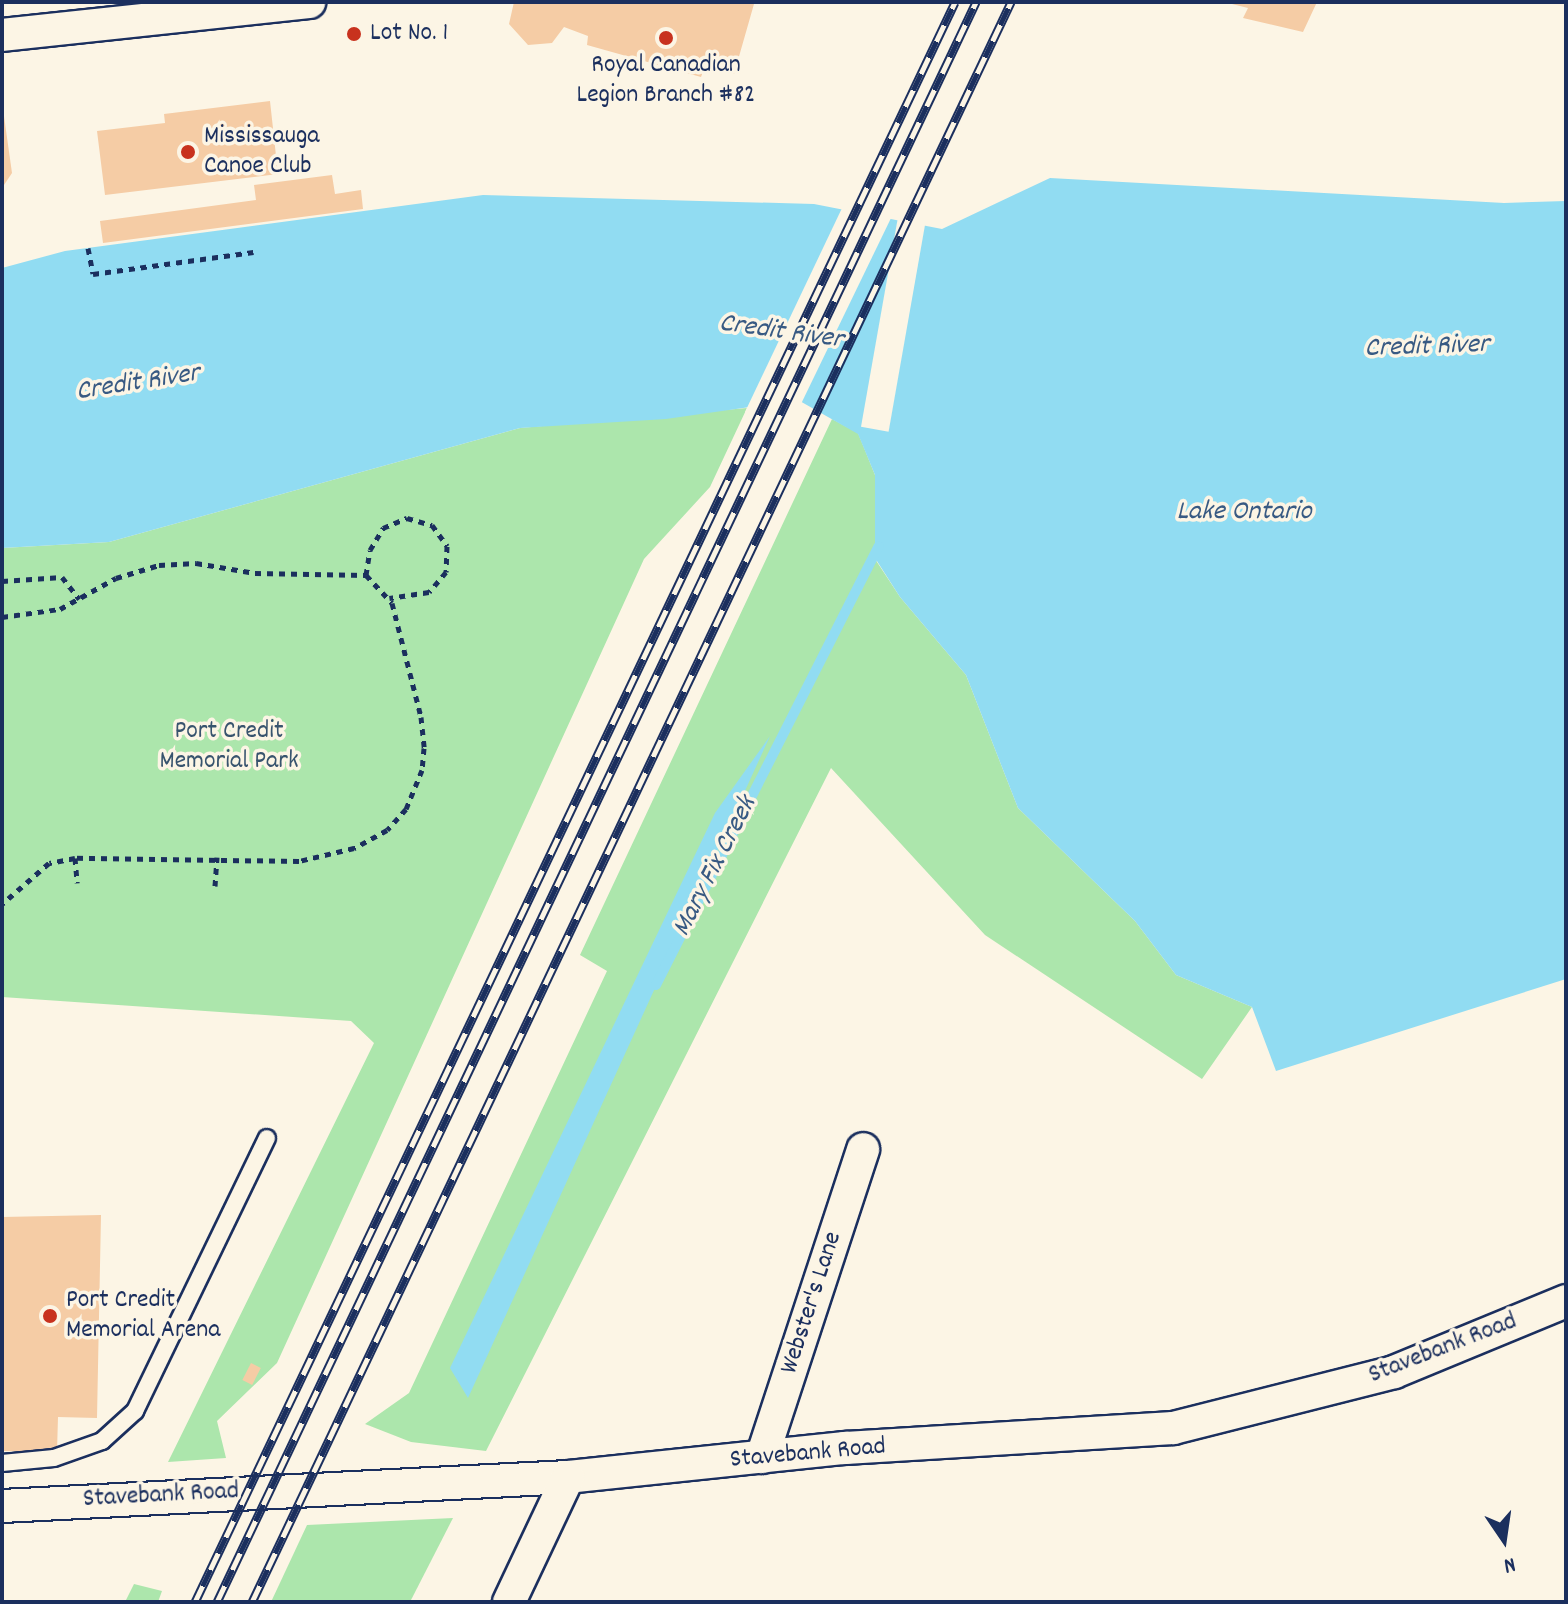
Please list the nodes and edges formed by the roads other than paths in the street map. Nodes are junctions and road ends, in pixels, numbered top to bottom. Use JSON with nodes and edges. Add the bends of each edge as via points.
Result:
{"nodes":[{"id":1,"x":309,"y":2,"type":"edge"},
{"id":2,"x":159,"y":11,"type":"edge"},
{"id":3,"x":2,"y":35,"type":"edge"},
{"id":4,"x":267,"y":1138,"type":"dead end"},
{"id":5,"x":863,"y":1149,"type":"dead end"},
{"id":6,"x":1566,"y":1301,"type":"edge"},
{"id":7,"x":762,"y":1457,"type":"junction"},
{"id":8,"x":2,"y":1463,"type":"edge"},
{"id":9,"x":568,"y":1477,"type":"junction"},
{"id":10,"x":15,"y":1505,"type":"edge"},
{"id":11,"x":509,"y":1602,"type":"edge"}],
"edges":[{"from":1,"to":2,"type":"street"},
{"from":2,"to":3,"type":"street"},
{"from":4,"to":8,"type":"lane","via":[[135,1411],[102,1441],[54,1458]]},
{"from":5,"to":7,"type":"street","name":"Webster's Lane"},
{"from":6,"to":7,"type":"street","name":"Stavebank Road","via":[[1394,1372],[1173,1428]]},
{"from":7,"to":9,"type":"street","name":"Stavebank Road"},
{"from":9,"to":10,"type":"street","name":"Stavebank Road"},
{"from":9,"to":11,"type":"street"}]}
